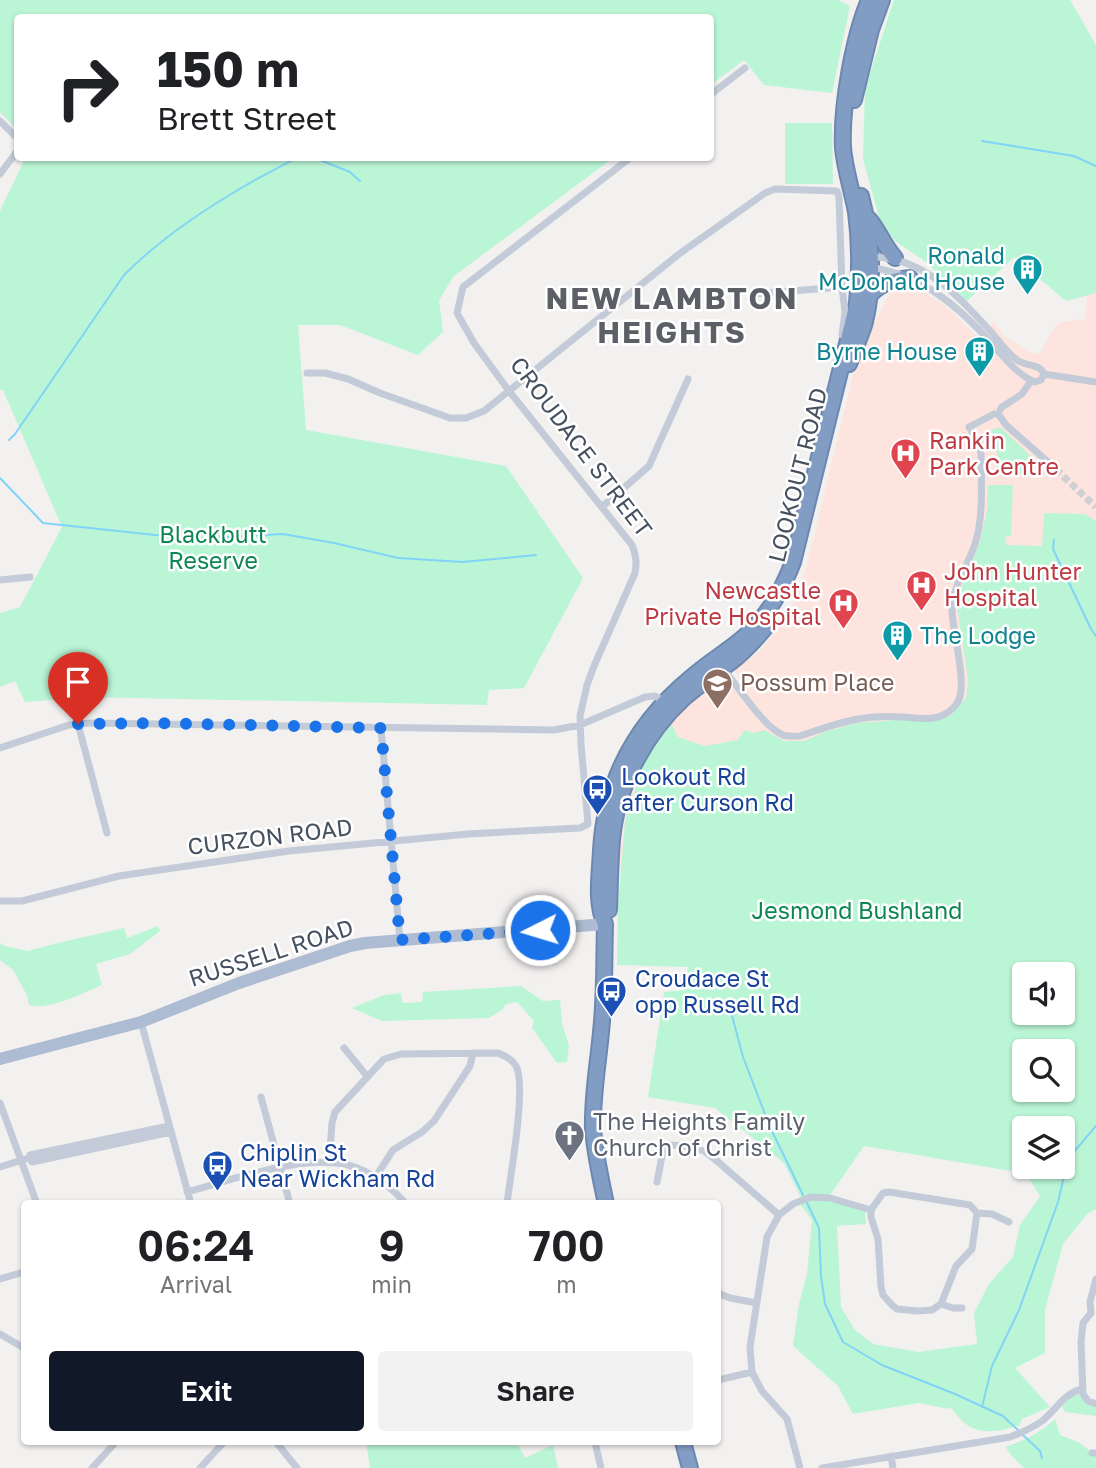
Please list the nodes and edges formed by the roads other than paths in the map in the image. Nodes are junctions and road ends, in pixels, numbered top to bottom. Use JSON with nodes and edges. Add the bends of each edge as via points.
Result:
{"nodes":[{"id":1,"x":869,"y":0,"type":"edge"},
{"id":2,"x":882,"y":0,"type":"edge"},
{"id":3,"x":745,"y":68,"type":"dead end"},
{"id":4,"x":714,"y":92,"type":"edge"},
{"id":5,"x":0,"y":121,"type":"edge"},
{"id":6,"x":14,"y":135,"type":"edge"},
{"id":7,"x":14,"y":155,"type":"edge"},
{"id":8,"x":626,"y":161,"type":"edge"},
{"id":9,"x":0,"y":174,"type":"edge"},
{"id":10,"x":861,"y":213,"type":"junction"},
{"id":11,"x":840,"y":219,"type":"junction"},
{"id":12,"x":858,"y":228,"type":"junction"},
{"id":13,"x":895,"y":258,"type":"junction"},
{"id":14,"x":865,"y":262,"type":"junction"},
{"id":15,"x":910,"y":278,"type":"junction"},
{"id":16,"x":842,"y":287,"type":"junction"},
{"id":17,"x":754,"y":294,"type":"dead end"},
{"id":18,"x":870,"y":295,"type":"junction"},
{"id":19,"x":842,"y":335,"type":"dead end"},
{"id":20,"x":1032,"y":366,"type":"junction"},
{"id":21,"x":307,"y":373,"type":"dead end"},
{"id":22,"x":1044,"y":374,"type":"junction"},
{"id":23,"x":688,"y":379,"type":"dead end"},
{"id":24,"x":1029,"y":379,"type":"junction"},
{"id":25,"x":1096,"y":382,"type":"edge"},
{"id":26,"x":509,"y":391,"type":"junction"},
{"id":27,"x":998,"y":413,"type":"junction"},
{"id":28,"x":1048,"y":462,"type":"tunnel mouth"},
{"id":29,"x":602,"y":507,"type":"junction"},
{"id":30,"x":30,"y":577,"type":"dead end"},
{"id":31,"x":0,"y":580,"type":"edge"},
{"id":32,"x":718,"y":663,"type":"junction"},
{"id":33,"x":664,"y":701,"type":"junction"},
{"id":34,"x":78,"y":724,"type":"junction"},
{"id":35,"x":580,"y":725,"type":"junction"},
{"id":36,"x":381,"y":728,"type":"junction"},
{"id":37,"x":0,"y":748,"type":"edge"},
{"id":38,"x":589,"y":824,"type":"joint"},
{"id":39,"x":107,"y":833,"type":"dead end"},
{"id":40,"x":391,"y":842,"type":"junction"},
{"id":41,"x":0,"y":901,"type":"edge"},
{"id":42,"x":600,"y":906,"type":"junction"},
{"id":43,"x":604,"y":924,"type":"junction"},
{"id":44,"x":580,"y":926,"type":"junction"},
{"id":45,"x":400,"y":940,"type":"junction"},
{"id":46,"x":141,"y":1022,"type":"junction"},
{"id":47,"x":344,"y":1048,"type":"dead end"},
{"id":48,"x":473,"y":1053,"type":"junction"},
{"id":49,"x":0,"y":1059,"type":"edge"},
{"id":50,"x":367,"y":1076,"type":"junction"},
{"id":51,"x":261,"y":1097,"type":"dead end"},
{"id":52,"x":0,"y":1102,"type":"edge"},
{"id":53,"x":170,"y":1129,"type":"junction"},
{"id":54,"x":25,"y":1159,"type":"junction"},
{"id":55,"x":329,"y":1163,"type":"junction"},
{"id":56,"x":0,"y":1167,"type":"edge"},
{"id":57,"x":281,"y":1167,"type":"junction"},
{"id":58,"x":375,"y":1178,"type":"junction"},
{"id":59,"x":657,"y":1182,"type":"dead end"},
{"id":60,"x":187,"y":1192,"type":"junction"},
{"id":61,"x":36,"y":1200,"type":"edge"},
{"id":62,"x":190,"y":1200,"type":"edge"},
{"id":63,"x":289,"y":1200,"type":"edge"},
{"id":64,"x":402,"y":1200,"type":"edge"},
{"id":65,"x":508,"y":1200,"type":"edge"},
{"id":66,"x":605,"y":1200,"type":"edge"},
{"id":67,"x":871,"y":1209,"type":"junction"},
{"id":68,"x":977,"y":1213,"type":"junction"},
{"id":69,"x":779,"y":1215,"type":"junction"},
{"id":70,"x":1009,"y":1222,"type":"dead end"},
{"id":71,"x":21,"y":1273,"type":"edge"},
{"id":72,"x":0,"y":1279,"type":"edge"},
{"id":73,"x":1096,"y":1279,"type":"edge"},
{"id":74,"x":721,"y":1296,"type":"edge"},
{"id":75,"x":757,"y":1303,"type":"junction"},
{"id":76,"x":941,"y":1304,"type":"junction"},
{"id":77,"x":962,"y":1308,"type":"dead end"},
{"id":78,"x":1093,"y":1313,"type":"edge"},
{"id":79,"x":0,"y":1334,"type":"edge"},
{"id":80,"x":21,"y":1346,"type":"edge"},
{"id":81,"x":752,"y":1372,"type":"junction"},
{"id":82,"x":721,"y":1379,"type":"edge"},
{"id":83,"x":1082,"y":1389,"type":"junction"},
{"id":84,"x":1096,"y":1404,"type":"edge"},
{"id":85,"x":113,"y":1445,"type":"edge"},
{"id":86,"x":221,"y":1445,"type":"edge"},
{"id":87,"x":278,"y":1445,"type":"edge"},
{"id":88,"x":596,"y":1445,"type":"edge"},
{"id":89,"x":684,"y":1445,"type":"edge"},
{"id":90,"x":891,"y":1456,"type":"junction"},
{"id":91,"x":92,"y":1468,"type":"edge"},
{"id":92,"x":200,"y":1468,"type":"edge"},
{"id":93,"x":297,"y":1468,"type":"edge"},
{"id":94,"x":601,"y":1468,"type":"edge"},
{"id":95,"x":690,"y":1468,"type":"edge"},
{"id":96,"x":800,"y":1468,"type":"edge"},
{"id":97,"x":822,"y":1468,"type":"edge"},
{"id":98,"x":893,"y":1468,"type":"edge"}],
"edges":[{"from":1,"to":10,"type":"highway","name":"LOOKOUT ROAD","via":[[855,47],[843,134],[843,151]]},
{"from":2,"to":10,"type":"highway","name":"LOOKOUT ROAD","via":[[855,95],[852,129]]},
{"from":3,"to":4,"type":"street"},
{"from":5,"to":6,"type":"street"},
{"from":7,"to":9,"type":"street"},
{"from":8,"to":26,"type":"street","name":"CROUDACE STREET","via":[[463,287],[457,313]]},
{"from":10,"to":11,"type":"street"},
{"from":10,"to":12,"type":"highway","name":"LOOKOUT ROAD"},
{"from":10,"to":13,"type":"highway","via":[[876,227]]},
{"from":10,"to":14,"type":"highway","name":"LOOKOUT ROAD"},
{"from":11,"to":12,"type":"street"},
{"from":11,"to":16,"type":"street"},
{"from":11,"to":26,"type":"street","via":[[837,191],[775,189],[765,193],[679,254]]},
{"from":12,"to":14,"type":"highway","name":"LOOKOUT ROAD"},
{"from":13,"to":14,"type":"street"},
{"from":13,"to":20,"type":"street","via":[[932,276],[1017,361]]},
{"from":14,"to":15,"type":"street"},
{"from":14,"to":18,"type":"highway","name":"LOOKOUT ROAD"},
{"from":14,"to":32,"type":"highway","name":"LOOKOUT ROAD","via":[[793,562],[762,620]]},
{"from":15,"to":18,"type":"highway","via":[[886,282]]},
{"from":15,"to":24,"type":"street","via":[[958,309],[1006,362]]},
{"from":16,"to":17,"type":"street"},
{"from":16,"to":19,"type":"street"},
{"from":18,"to":32,"type":"highway","name":"LOOKOUT ROAD","via":[[793,585],[750,646]]},
{"from":20,"to":22,"type":"street","via":[[1040,367]]},
{"from":20,"to":24,"type":"street"},
{"from":21,"to":26,"type":"street","via":[[348,379],[450,418],[484,411]]},
{"from":22,"to":24,"type":"street","via":[[1039,382]]},
{"from":22,"to":25,"type":"street"},
{"from":23,"to":29,"type":"street","via":[[649,466]]},
{"from":24,"to":27,"type":"street","via":[[1022,394]]},
{"from":26,"to":29,"type":"street","name":"CROUDACE STREET"},
{"from":27,"to":28,"type":"street"},
{"from":27,"to":32,"type":"street","via":[[969,427],[981,454],[981,505],[975,543],[952,607],[962,684],[959,702],[934,718],[882,716],[850,720],[800,736],[783,735],[767,724]]},
{"from":29,"to":35,"type":"street","name":"CROUDACE STREET","via":[[632,545],[636,564],[587,685]]},
{"from":30,"to":31,"type":"street"},
{"from":32,"to":33,"type":"highway","name":"LOOKOUT ROAD","via":[[693,676]]},
{"from":32,"to":43,"type":"highway","name":"LOOKOUT ROAD","via":[[650,737],[624,786],[612,838],[609,915]]},
{"from":33,"to":35,"type":"street","via":[[645,696]]},
{"from":33,"to":42,"type":"highway","name":"LOOKOUT ROAD","via":[[642,729],[608,800]]},
{"from":34,"to":36,"type":"street"},
{"from":34,"to":37,"type":"street"},
{"from":34,"to":39,"type":"street"},
{"from":35,"to":36,"type":"street","via":[[554,730]]},
{"from":35,"to":38,"type":"street","name":"CROUDACE STREET"},
{"from":36,"to":40,"type":"street"},
{"from":38,"to":40,"type":"street","name":"CURZON ROAD"},
{"from":40,"to":41,"type":"street","name":"CURZON ROAD","via":[[289,851],[119,876],[22,901]]},
{"from":40,"to":45,"type":"street"},
{"from":42,"to":43,"type":"highway","name":"LOOKOUT ROAD"},
{"from":42,"to":44,"type":"main road"},
{"from":43,"to":44,"type":"main road","name":"RUSSELL ROAD"},
{"from":43,"to":66,"type":"highway","via":[[602,1031],[593,1130]]},
{"from":44,"to":45,"type":"main road","name":"RUSSELL ROAD"},
{"from":45,"to":46,"type":"main road","name":"RUSSELL ROAD","via":[[343,948]]},
{"from":46,"to":49,"type":"main road","name":"RUSSELL ROAD"},
{"from":46,"to":53,"type":"street"},
{"from":47,"to":50,"type":"street"},
{"from":48,"to":50,"type":"street","via":[[395,1055]]},
{"from":48,"to":58,"type":"street","via":[[470,1066],[434,1121],[393,1150]]},
{"from":48,"to":65,"type":"street","via":[[503,1055],[519,1073]]},
{"from":50,"to":55,"type":"street","via":[[333,1116]]},
{"from":51,"to":57,"type":"street"},
{"from":52,"to":54,"type":"street"},
{"from":53,"to":54,"type":"street","via":[[33,1162]]},
{"from":53,"to":60,"type":"street"},
{"from":54,"to":56,"type":"street"},
{"from":54,"to":61,"type":"street"},
{"from":55,"to":57,"type":"street"},
{"from":55,"to":58,"type":"street","via":[[347,1165]]},
{"from":57,"to":60,"type":"street"},
{"from":57,"to":63,"type":"street"},
{"from":58,"to":64,"type":"street"},
{"from":59,"to":69,"type":"street","via":[[662,1156],[670,1145],[695,1147]]},
{"from":60,"to":62,"type":"street"},
{"from":67,"to":68,"type":"street","via":[[888,1192],[970,1205]]},
{"from":67,"to":69,"type":"street","via":[[811,1197]]},
{"from":67,"to":76,"type":"street","via":[[883,1295],[897,1309],[932,1310]]},
{"from":68,"to":70,"type":"street","via":[[992,1213]]},
{"from":68,"to":76,"type":"street","via":[[972,1248],[956,1266]]},
{"from":69,"to":75,"type":"street","via":[[767,1237]]},
{"from":71,"to":72,"type":"street"},
{"from":73,"to":78,"type":"street","via":[[1090,1302]]},
{"from":74,"to":75,"type":"street"},
{"from":75,"to":81,"type":"street","via":[[750,1348]]},
{"from":76,"to":77,"type":"street"},
{"from":78,"to":83,"type":"street","via":[[1083,1323]]},
{"from":79,"to":80,"type":"street"},
{"from":81,"to":82,"type":"street"},
{"from":81,"to":96,"type":"street","via":[[790,1424]]},
{"from":83,"to":84,"type":"street","via":[[1088,1401]]},
{"from":83,"to":90,"type":"street","via":[[1070,1393],[1036,1425],[1010,1437]]},
{"from":85,"to":91,"type":"street"},
{"from":86,"to":92,"type":"street"},
{"from":87,"to":93,"type":"street"},
{"from":88,"to":94,"type":"street"},
{"from":89,"to":95,"type":"highway"},
{"from":90,"to":97,"type":"street"},
{"from":90,"to":98,"type":"street"}]}
